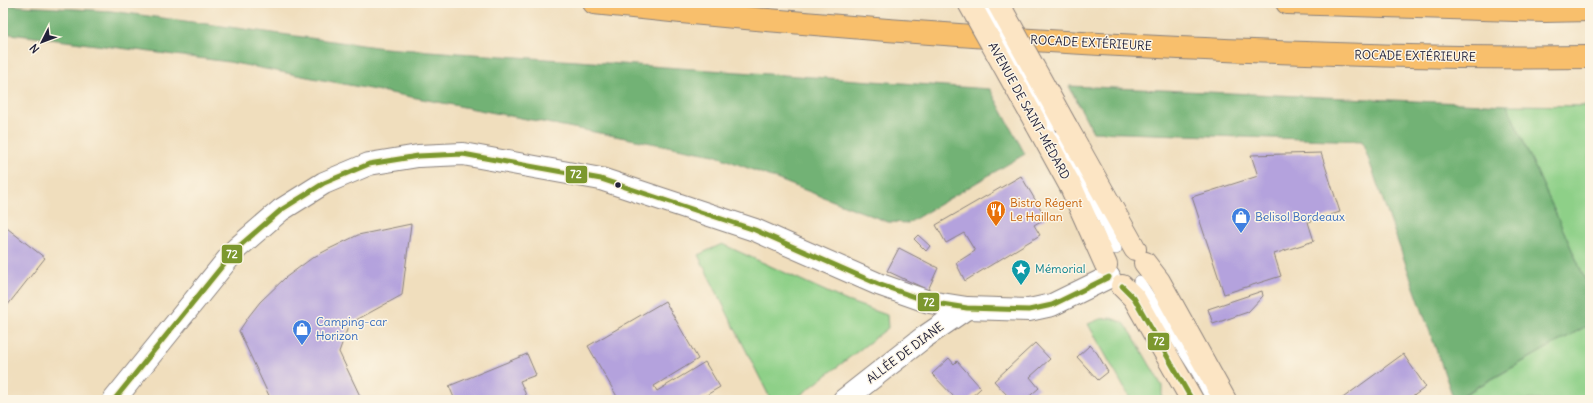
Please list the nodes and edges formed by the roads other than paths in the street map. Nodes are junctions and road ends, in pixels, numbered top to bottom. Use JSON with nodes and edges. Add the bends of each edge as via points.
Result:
{"nodes":[{"id":1,"x":594,"y":3,"type":"edge"},
{"id":2,"x":969,"y":3,"type":"edge"},
{"id":3,"x":983,"y":3,"type":"edge"},
{"id":4,"x":998,"y":3,"type":"edge"},
{"id":5,"x":1287,"y":3,"type":"edge"},
{"id":6,"x":1590,"y":10,"type":"edge"},
{"id":7,"x":1590,"y":57,"type":"edge"},
{"id":8,"x":1052,"y":126,"type":"junction"},
{"id":9,"x":1125,"y":267,"type":"junction"},
{"id":10,"x":967,"y":308,"type":"junction"},
{"id":11,"x":114,"y":400,"type":"edge"},
{"id":12,"x":844,"y":400,"type":"edge"},
{"id":13,"x":1192,"y":400,"type":"edge"},
{"id":14,"x":1212,"y":400,"type":"edge"},
{"id":15,"x":1225,"y":400,"type":"edge"}],
"edges":[{"from":1,"to":7,"type":"highway","name":"ROCADE EXTÉRIEURE","via":[[838,26],[1053,42],[1325,54]]},
{"from":2,"to":8,"type":"main road","name":"AVENUE DE SAINT-MÉDARD","bridge":true},
{"from":3,"to":8,"type":"lane","name":"AVENUE DE SAINT-MÉDARD","bridge":true},
{"from":4,"to":8,"type":"main road","name":"AVENUE DE SAINT-MÉDARD","bridge":true},
{"from":5,"to":6,"type":"highway","via":[[1545,11]]},
{"from":8,"to":9,"type":"main road","name":"AVENUE DE SAINT-MÉDARD"},
{"from":8,"to":9,"type":"main road","name":"AVENUE DE SAINT-MÉDARD","via":[[1071,187]]},
{"from":9,"to":10,"type":"street","via":[[1052,305],[1029,310]]},
{"from":9,"to":13,"type":"main road","name":"AVENUE DE SAINT-MÉDARD","via":[[1134,298]]},
{"from":9,"to":14,"type":"lane","name":"AVENUE DE SAINT-MÉDARD"},
{"from":9,"to":15,"type":"main road","name":"AVENUE DE SAINT-MÉDARD","via":[[1159,281]]},
{"from":10,"to":11,"type":"street","via":[[929,302],[900,292],[755,230],[601,179],[463,154],[418,156],[369,164],[324,183],[280,210],[236,249]]},
{"from":10,"to":12,"type":"street","name":"ALLÉE DE DIANE","via":[[922,338]]}]}
